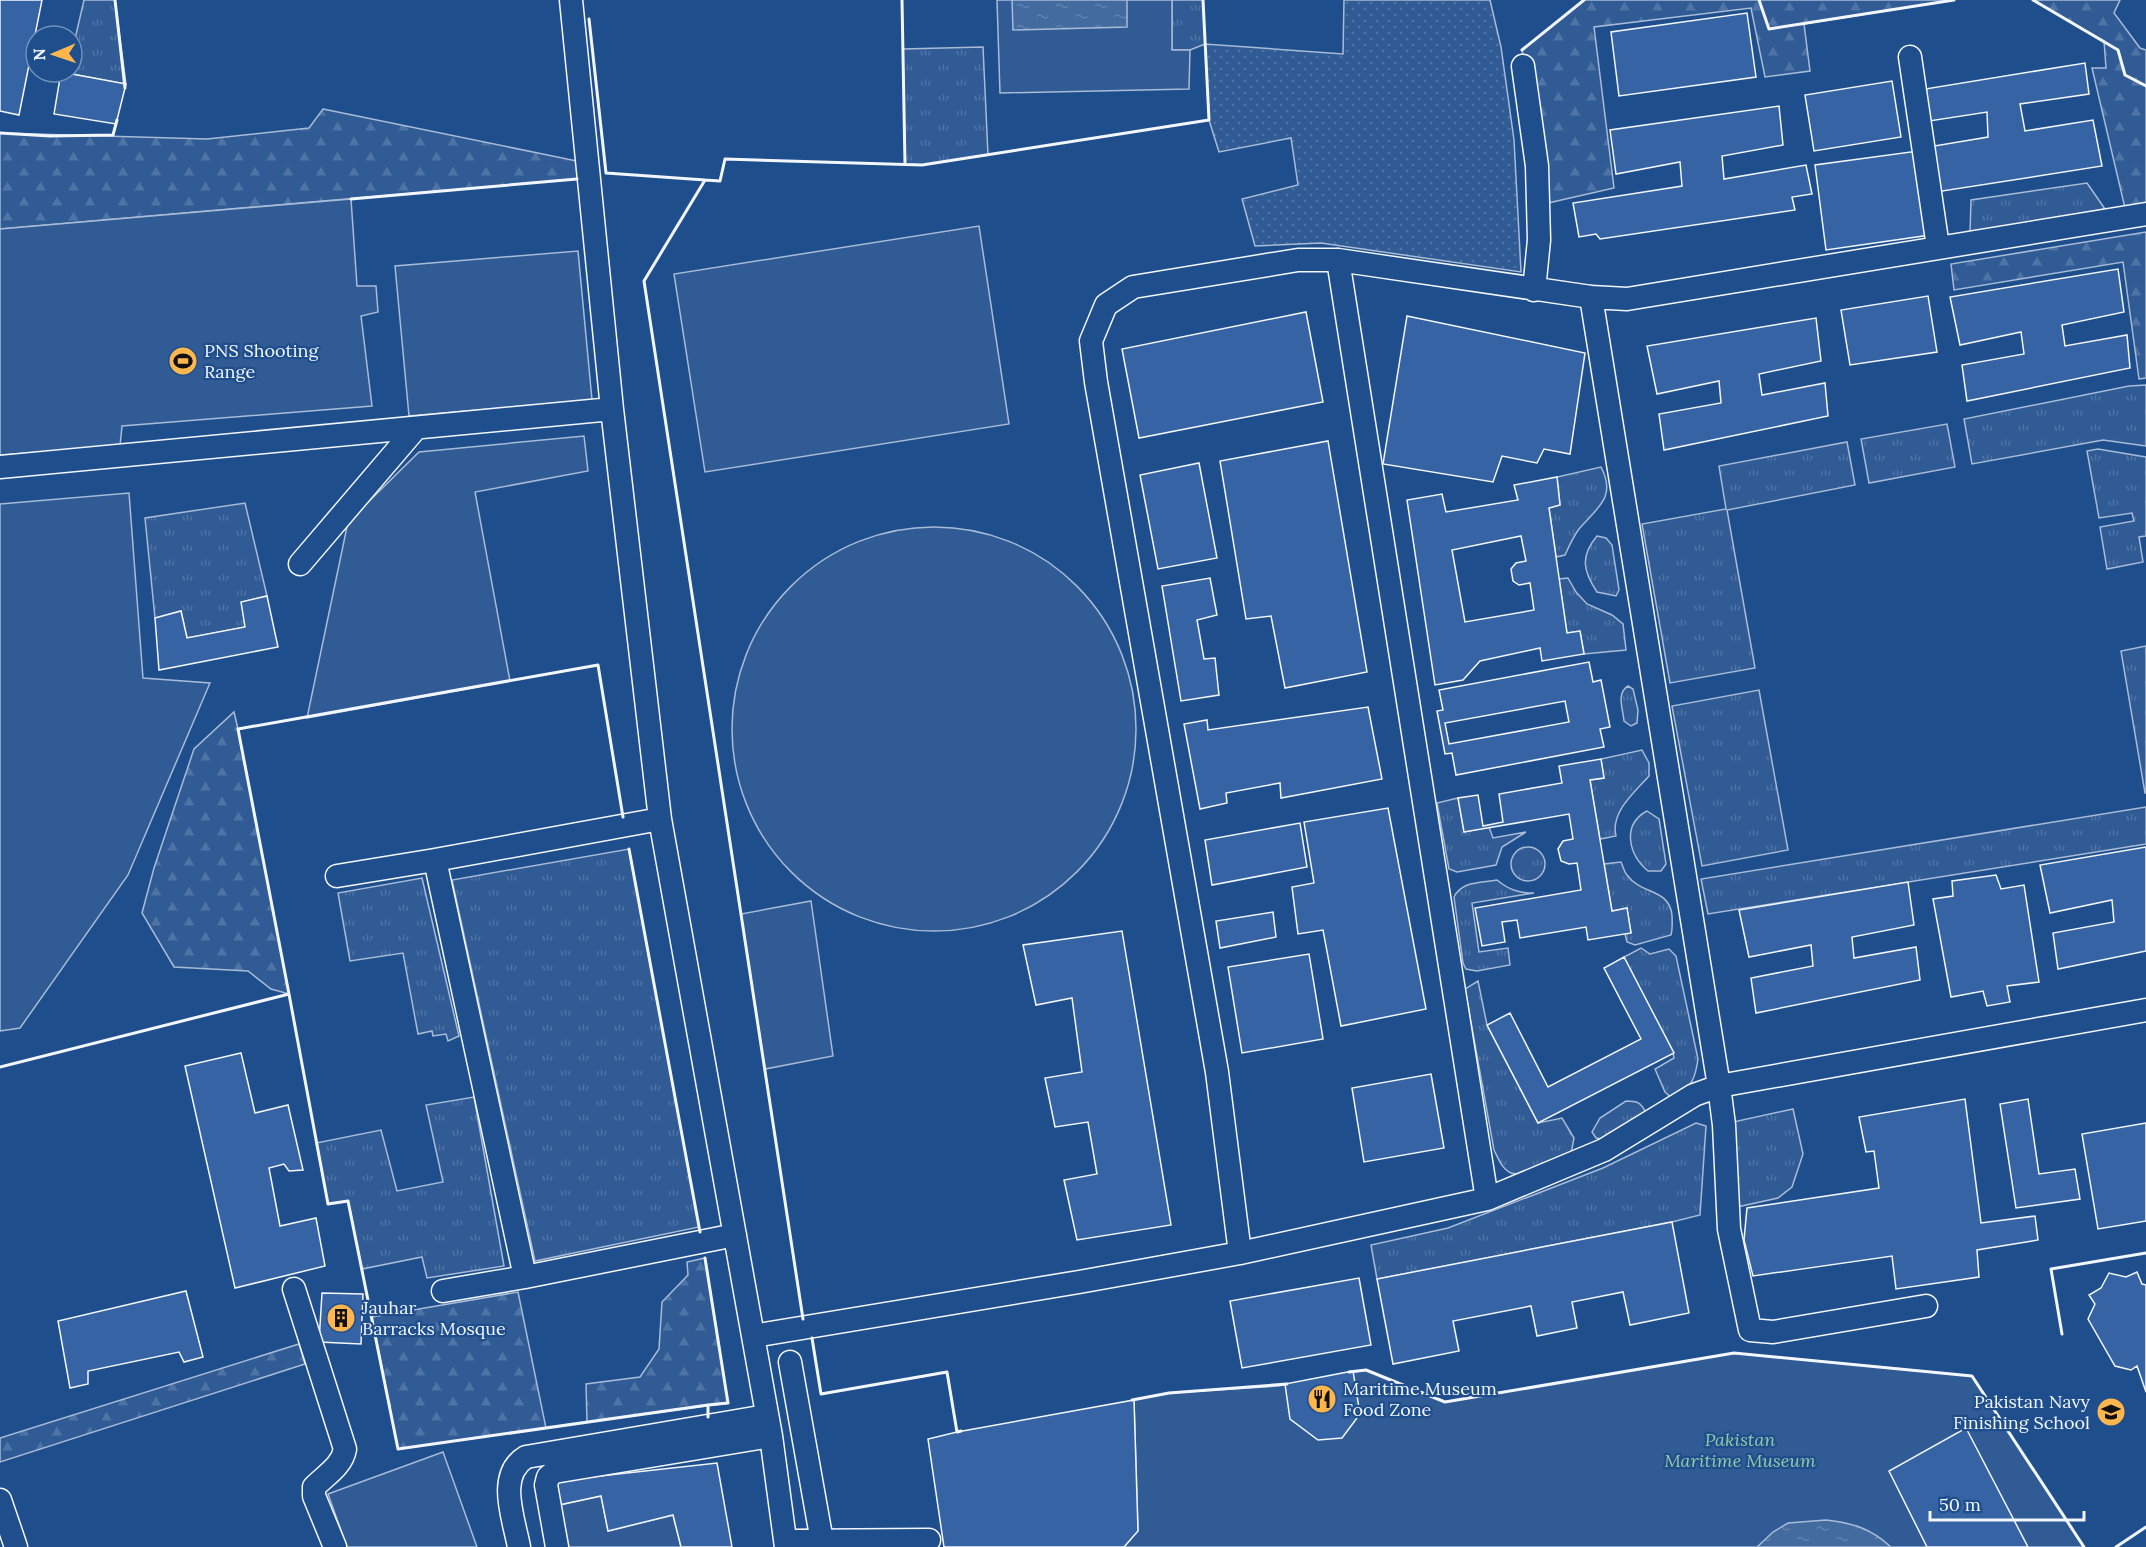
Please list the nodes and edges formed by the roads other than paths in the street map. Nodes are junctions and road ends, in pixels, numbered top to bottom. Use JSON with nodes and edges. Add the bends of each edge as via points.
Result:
{"nodes":[{"id":1,"x":571,"y":0,"type":"edge"},
{"id":2,"x":1910,"y":57,"type":"dead end"},
{"id":3,"x":1523,"y":66,"type":"dead end"},
{"id":4,"x":2146,"y":214,"type":"edge"},
{"id":5,"x":1938,"y":248,"type":"junction"},
{"id":6,"x":1338,"y":260,"type":"junction"},
{"id":7,"x":1534,"y":290,"type":"junction"},
{"id":8,"x":1591,"y":297,"type":"junction"},
{"id":9,"x":612,"y":409,"type":"junction"},
{"id":10,"x":416,"y":428,"type":"junction"},
{"id":11,"x":0,"y":467,"type":"edge"},
{"id":12,"x":300,"y":564,"type":"dead end"},
{"id":13,"x":660,"y":819,"type":"junction"},
{"id":14,"x":435,"y":860,"type":"junction"},
{"id":15,"x":337,"y":876,"type":"dead end"},
{"id":16,"x":2146,"y":1010,"type":"edge"},
{"id":17,"x":1719,"y":1086,"type":"junction"},
{"id":18,"x":1487,"y":1199,"type":"junction"},
{"id":19,"x":735,"y":1235,"type":"junction"},
{"id":20,"x":1240,"y":1253,"type":"junction"},
{"id":21,"x":525,"y":1277,"type":"junction"},
{"id":22,"x":294,"y":1289,"type":"dead end"},
{"id":23,"x":443,"y":1291,"type":"dead end"},
{"id":24,"x":1926,"y":1306,"type":"dead end"},
{"id":25,"x":753,"y":1336,"type":"junction"},
{"id":26,"x":790,"y":1362,"type":"dead end"},
{"id":27,"x":769,"y":1426,"type":"junction"},
{"id":28,"x":0,"y":1500,"type":"edge"},
{"id":29,"x":929,"y":1540,"type":"dead end"},
{"id":30,"x":786,"y":1544,"type":"edge"},
{"id":31,"x":822,"y":1544,"type":"edge"},
{"id":32,"x":16,"y":1547,"type":"edge"},
{"id":33,"x":335,"y":1547,"type":"edge"},
{"id":34,"x":519,"y":1547,"type":"edge"},
{"id":35,"x":557,"y":1547,"type":"edge"}],
"edges":[{"from":1,"to":9,"type":"street"},
{"from":2,"to":5,"type":"street"},
{"from":3,"to":7,"type":"street","via":[[1537,166],[1539,240]]},
{"from":4,"to":5,"type":"street"},
{"from":5,"to":8,"type":"street","via":[[1627,299]]},
{"from":6,"to":7,"type":"street"},
{"from":6,"to":18,"type":"street"},
{"from":6,"to":20,"type":"street","via":[[1298,260],[1133,287],[1106,305],[1091,342],[1216,1072]]},
{"from":7,"to":8,"type":"street"},
{"from":8,"to":17,"type":"street"},
{"from":9,"to":10,"type":"street"},
{"from":9,"to":13,"type":"street"},
{"from":10,"to":11,"type":"street"},
{"from":10,"to":12,"type":"street"},
{"from":13,"to":14,"type":"street"},
{"from":13,"to":19,"type":"street"},
{"from":14,"to":15,"type":"street"},
{"from":14,"to":21,"type":"street"},
{"from":16,"to":17,"type":"street"},
{"from":17,"to":18,"type":"street","via":[[1694,1095],[1604,1150]]},
{"from":17,"to":24,"type":"street","via":[[1729,1229],[1750,1330],[1773,1332]]},
{"from":18,"to":20,"type":"street"},
{"from":19,"to":21,"type":"street"},
{"from":19,"to":25,"type":"street"},
{"from":20,"to":25,"type":"street"},
{"from":21,"to":23,"type":"street"},
{"from":22,"to":33,"type":"street","via":[[345,1449],[336,1467],[314,1487]]},
{"from":25,"to":27,"type":"street"},
{"from":26,"to":31,"type":"street"},
{"from":27,"to":30,"type":"street"},
{"from":27,"to":34,"type":"street","via":[[526,1457],[516,1463],[508,1490]]},
{"from":27,"to":35,"type":"street","via":[[554,1472],[546,1485]]},
{"from":28,"to":32,"type":"street"},
{"from":29,"to":31,"type":"street"},
{"from":30,"to":31,"type":"street"}]}
